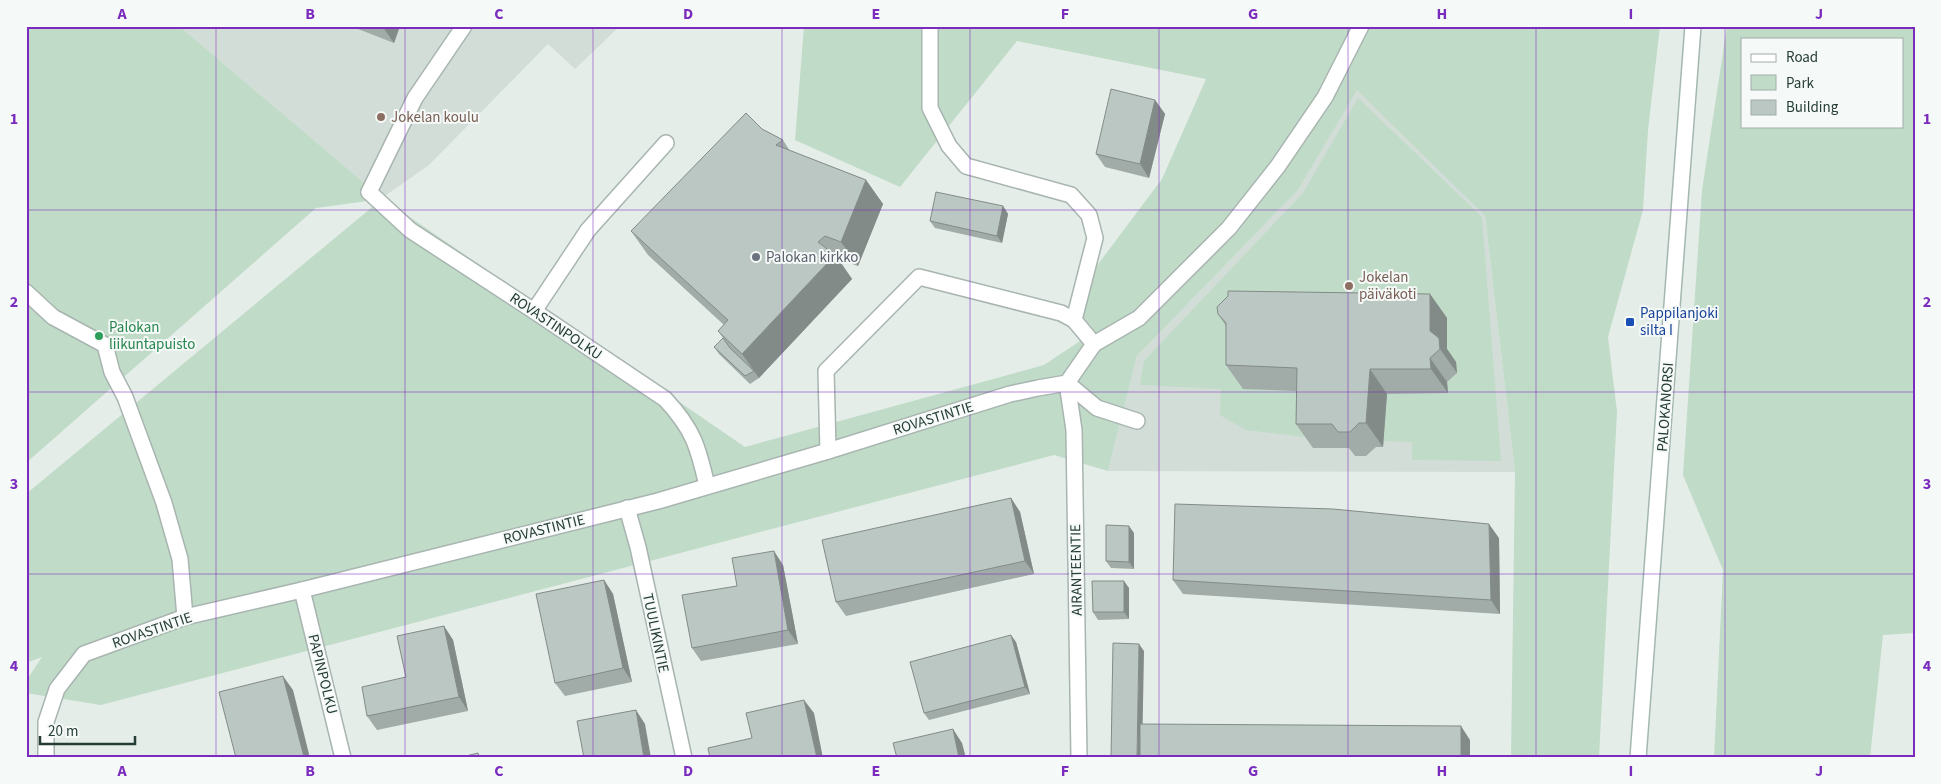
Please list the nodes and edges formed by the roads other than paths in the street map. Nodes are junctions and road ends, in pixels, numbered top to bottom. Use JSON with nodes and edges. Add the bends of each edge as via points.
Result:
{"nodes":[{"id":1,"x":464,"y":26,"type":"edge"},
{"id":2,"x":930,"y":26,"type":"edge"},
{"id":3,"x":1361,"y":26,"type":"edge"},
{"id":4,"x":1693,"y":26,"type":"edge"},
{"id":5,"x":666,"y":143,"type":"dead end"},
{"id":6,"x":26,"y":292,"type":"edge"},
{"id":7,"x":534,"y":311,"type":"junction"},
{"id":8,"x":1074,"y":320,"type":"junction"},
{"id":9,"x":1094,"y":344,"type":"junction"},
{"id":10,"x":1068,"y":383,"type":"junction"},
{"id":11,"x":1137,"y":421,"type":"dead end"},
{"id":12,"x":828,"y":451,"type":"junction"},
{"id":13,"x":707,"y":486,"type":"junction"},
{"id":14,"x":627,"y":508,"type":"junction"},
{"id":15,"x":302,"y":590,"type":"junction"},
{"id":16,"x":185,"y":616,"type":"junction"},
{"id":17,"x":46,"y":758,"type":"edge"},
{"id":18,"x":343,"y":758,"type":"edge"},
{"id":19,"x":684,"y":758,"type":"edge"},
{"id":20,"x":1079,"y":758,"type":"edge"},
{"id":21,"x":1638,"y":758,"type":"edge"}],
"edges":[{"from":1,"to":7,"type":"street","name":"ROVASTINPOLKU","via":[[415,98],[369,192],[410,230]]},
{"from":2,"to":8,"type":"street","via":[[930,108],[949,146],[966,166],[1071,195],[1088,215],[1095,238]]},
{"from":3,"to":9,"type":"street","via":[[1325,97],[1278,166],[1229,228],[1139,318]]},
{"from":4,"to":21,"type":"street","name":"PALOKANORSI"},
{"from":5,"to":7,"type":"street","via":[[588,230]]},
{"from":6,"to":16,"type":"street","via":[[53,317],[105,346],[112,372],[126,398],[167,512],[180,559]]},
{"from":7,"to":13,"type":"street","name":"ROVASTINPOLKU","via":[[665,399],[691,432]]},
{"from":8,"to":9,"type":"street"},
{"from":8,"to":12,"type":"street","via":[[1061,313],[919,277],[826,371]]},
{"from":9,"to":10,"type":"street"},
{"from":10,"to":11,"type":"street","via":[[1097,408]]},
{"from":10,"to":12,"type":"street","name":"ROVASTINTIE","via":[[1010,394]]},
{"from":10,"to":20,"type":"street","name":"AIRANTEENTIE","via":[[1074,430]]},
{"from":12,"to":13,"type":"street","name":"ROVASTINTIE"},
{"from":13,"to":14,"type":"street","name":"ROVASTINTIE"},
{"from":14,"to":15,"type":"street","name":"ROVASTINTIE"},
{"from":14,"to":19,"type":"street","name":"TUULIKINTIE"},
{"from":15,"to":16,"type":"street","name":"ROVASTINTIE"},
{"from":15,"to":18,"type":"street","name":"PAPINPOLKU"},
{"from":16,"to":17,"type":"street","name":"ROVASTINTIE","via":[[84,654],[57,689],[46,722]]}]}
